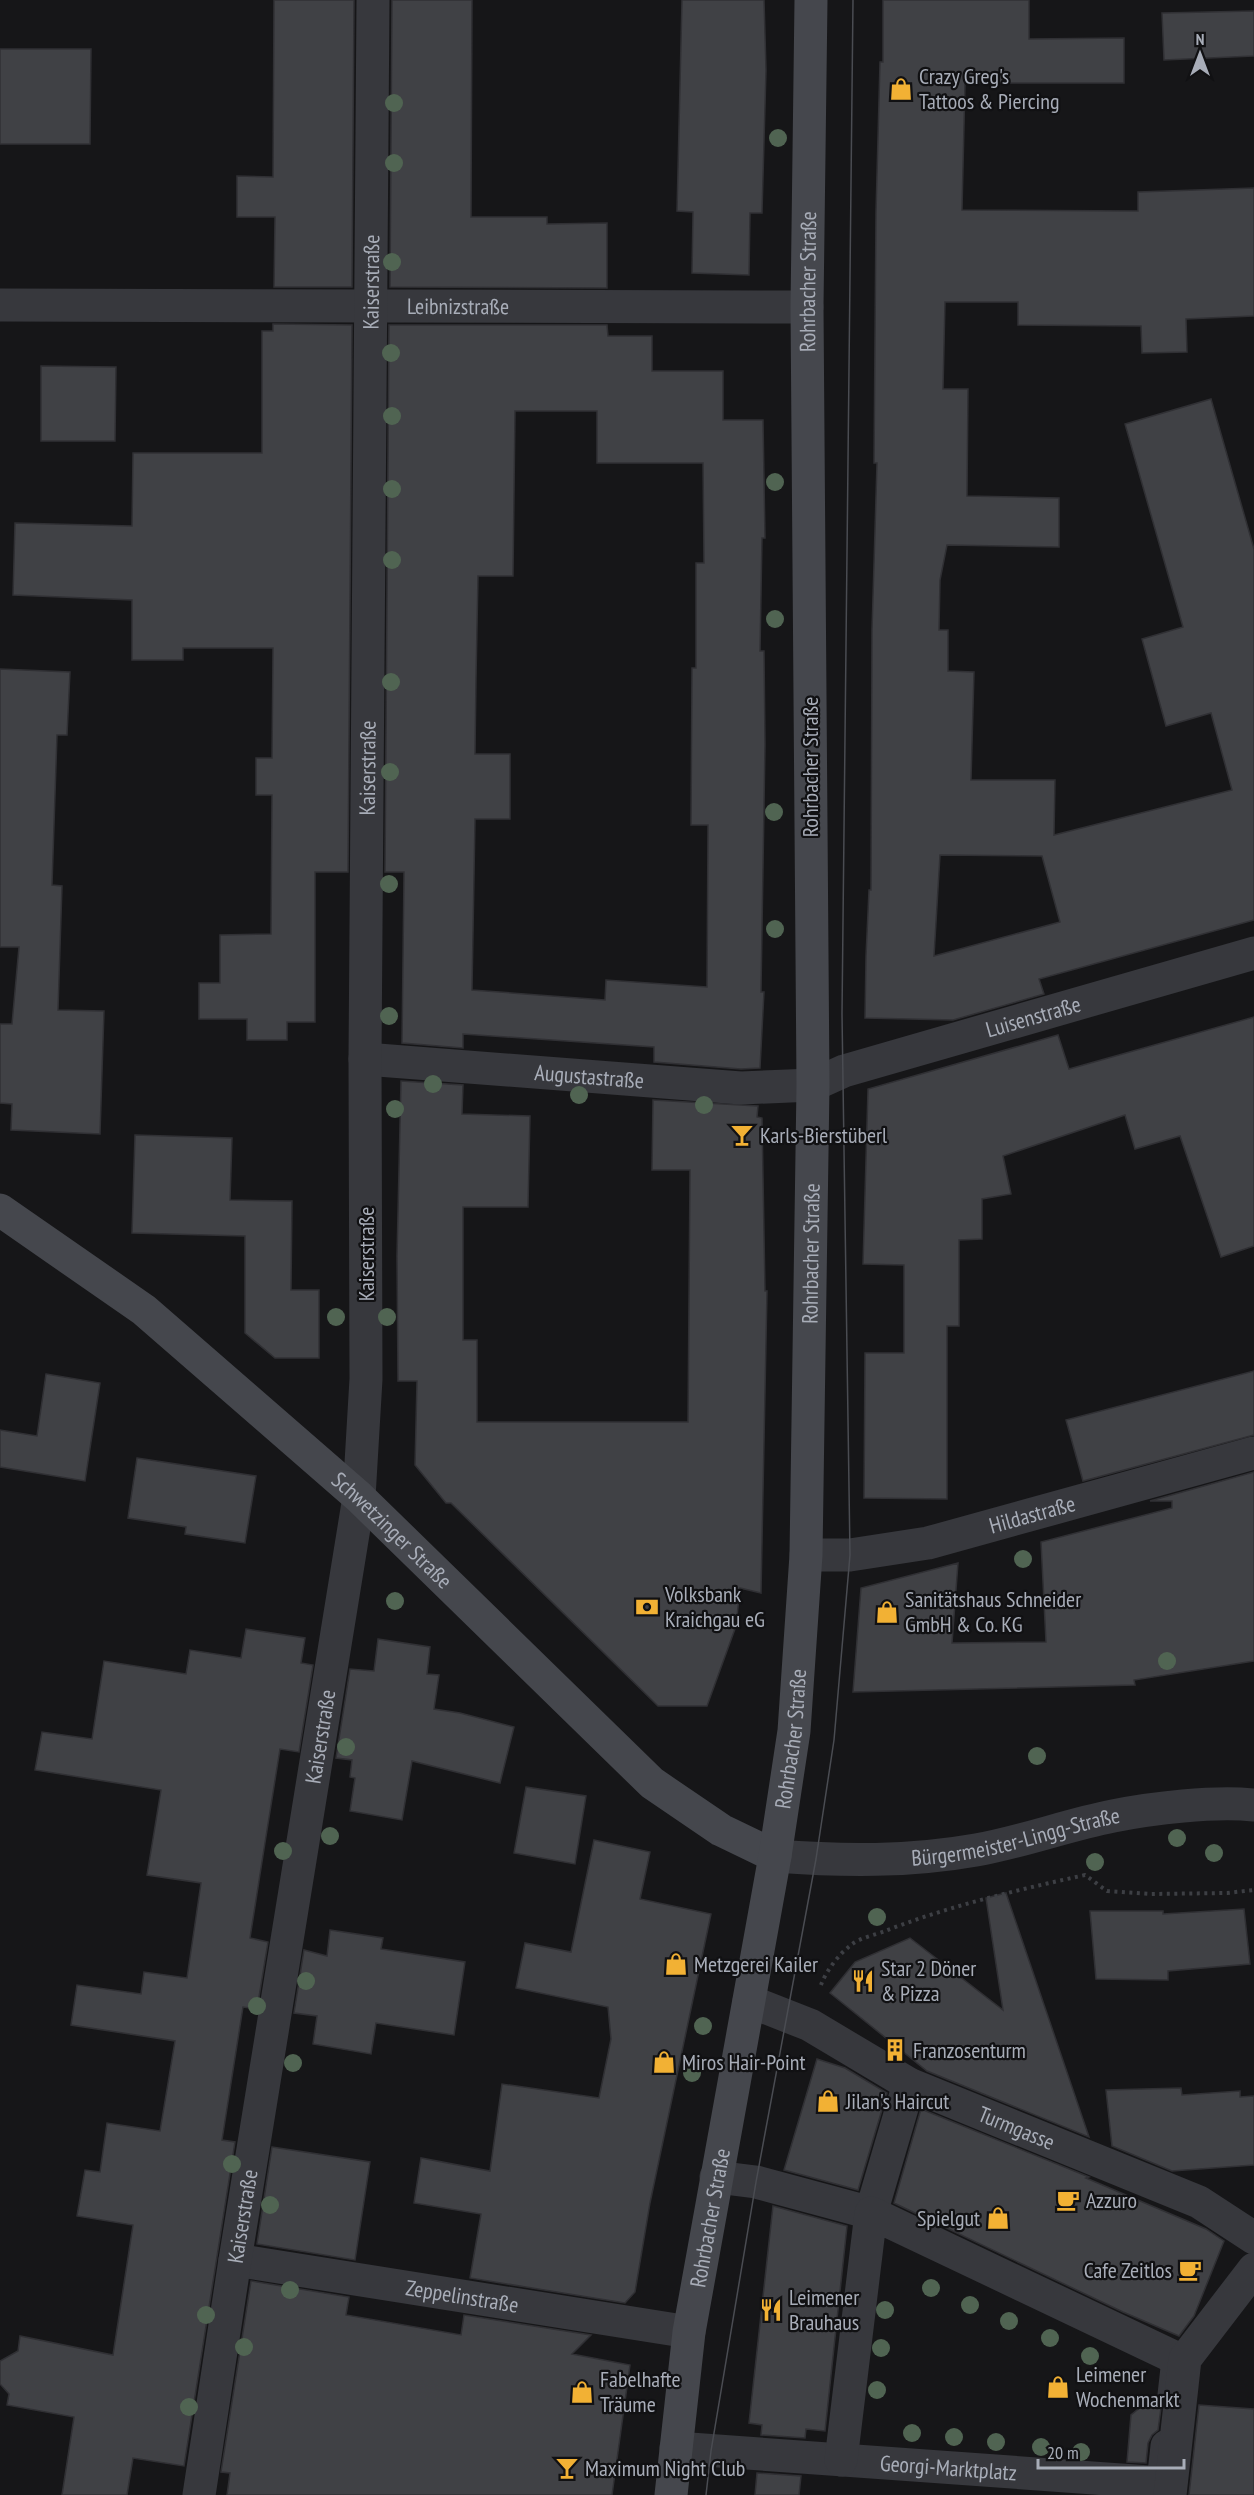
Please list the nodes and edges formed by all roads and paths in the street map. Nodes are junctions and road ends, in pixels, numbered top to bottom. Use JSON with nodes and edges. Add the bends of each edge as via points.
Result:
{"nodes":[{"id":1,"x":373,"y":0,"type":"edge"},
{"id":2,"x":812,"y":0,"type":"edge"},
{"id":3,"x":0,"y":304,"type":"edge"},
{"id":4,"x":370,"y":307,"type":"junction"},
{"id":5,"x":807,"y":307,"type":"junction"},
{"id":6,"x":1254,"y":952,"type":"edge"},
{"id":7,"x":365,"y":1059,"type":"junction"},
{"id":8,"x":813,"y":1084,"type":"junction"},
{"id":9,"x":0,"y":1210,"type":"edge"},
{"id":10,"x":1254,"y":1453,"type":"edge"},
{"id":11,"x":359,"y":1497,"type":"junction"},
{"id":12,"x":806,"y":1555,"type":"junction"},
{"id":13,"x":1254,"y":1805,"type":"edge"},
{"id":14,"x":775,"y":1856,"type":"junction"},
{"id":15,"x":1254,"y":1890,"type":"edge"},
{"id":16,"x":748,"y":2001,"type":"junction"},
{"id":17,"x":810,"y":2025,"type":"junction"},
{"id":18,"x":909,"y":2084,"type":"junction"},
{"id":19,"x":716,"y":2177,"type":"junction"},
{"id":20,"x":871,"y":2213,"type":"junction"},
{"id":21,"x":1254,"y":2238,"type":"edge"},
{"id":22,"x":235,"y":2260,"type":"junction"},
{"id":23,"x":1254,"y":2269,"type":"edge"},
{"id":24,"x":689,"y":2332,"type":"junction"},
{"id":25,"x":676,"y":2448,"type":"junction"},
{"id":26,"x":841,"y":2460,"type":"junction"},
{"id":27,"x":199,"y":2495,"type":"edge"},
{"id":28,"x":671,"y":2495,"type":"edge"},
{"id":29,"x":1170,"y":2495,"type":"edge"}],
"edges":[{"from":1,"to":4,"type":"street","name":"Kaiserstraße"},
{"from":2,"to":5,"type":"main road","name":"Rohrbacher Straße"},
{"from":3,"to":4,"type":"street","name":"Leibnizstraße"},
{"from":4,"to":5,"type":"street","name":"Leibnizstraße"},
{"from":4,"to":7,"type":"street","name":"Kaiserstraße"},
{"from":5,"to":8,"type":"main road","name":"Rohrbacher Straße"},
{"from":6,"to":8,"type":"street","name":"Luisenstraße","via":[[844,1071]]},
{"from":7,"to":8,"type":"street","name":"Augustastraße","via":[[741,1088]]},
{"from":7,"to":11,"type":"street","name":"Kaiserstraße","via":[[366,1379]]},
{"from":8,"to":12,"type":"main road","name":"Rohrbacher Straße"},
{"from":9,"to":11,"type":"main road","name":"Schwetzinger Straße","via":[[144,1310]]},
{"from":10,"to":12,"type":"street","name":"Hildastraße","via":[[928,1543],[849,1555]]},
{"from":11,"to":14,"type":"main road","name":"Schwetzinger Straße","via":[[652,1783],[721,1830]]},
{"from":11,"to":22,"type":"street","name":"Kaiserstraße"},
{"from":12,"to":14,"type":"main road","name":"Rohrbacher Straße","via":[[794,1731]]},
{"from":13,"to":14,"type":"street","name":"Bürgermeister-Lingg-Straße","via":[[1239,1803],[1114,1815],[939,1856],[866,1861]]},
{"from":14,"to":16,"type":"main road","name":"Rohrbacher Straße"},
{"from":15,"to":17,"type":"path","via":[[1107,1891],[1085,1875],[964,1905],[852,1944],[824,1976]]},
{"from":16,"to":17,"type":"street","name":"Turmgasse"},
{"from":16,"to":19,"type":"main road","name":"Rohrbacher Straße"},
{"from":17,"to":18,"type":"street","name":"Turmgasse"},
{"from":18,"to":20,"type":"street"},
{"from":18,"to":21,"type":"street","name":"Turmgasse","via":[[1199,2202]]},
{"from":19,"to":20,"type":"street","name":"Georgi-Marktplatz","via":[[756,2182]]},
{"from":19,"to":24,"type":"main road","name":"Rohrbacher Straße"},
{"from":20,"to":26,"type":"street"},
{"from":20,"to":26,"type":"street","name":"Georgi-Marktplatz","via":[[1178,2359],[1163,2483]]},
{"from":22,"to":24,"type":"street","name":"Zeppelinstraße"},
{"from":22,"to":27,"type":"street","name":"Kaiserstraße"},
{"from":23,"to":29,"type":"street","via":[[1185,2359]]},
{"from":24,"to":25,"type":"main road","name":"Rohrbacher Straße"},
{"from":25,"to":26,"type":"street"},
{"from":25,"to":28,"type":"main road","name":"Rohrbacher Straße"}]}
